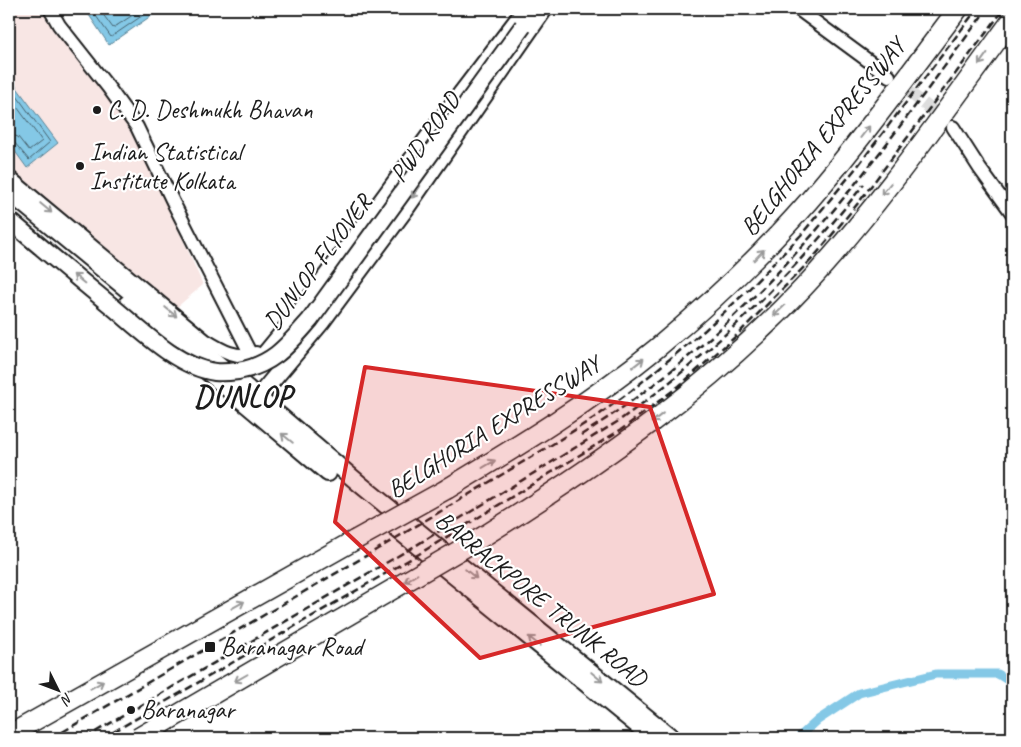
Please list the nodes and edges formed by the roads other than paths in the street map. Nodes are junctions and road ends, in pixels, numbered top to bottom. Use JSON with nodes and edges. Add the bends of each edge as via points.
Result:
{"nodes":[{"id":1,"x":50,"y":9,"type":"edge"},
{"id":2,"x":526,"y":9,"type":"edge"},
{"id":3,"x":535,"y":9,"type":"edge"},
{"id":4,"x":544,"y":9,"type":"edge"},
{"id":5,"x":798,"y":9,"type":"edge"},
{"id":6,"x":958,"y":9,"type":"edge"},
{"id":7,"x":1012,"y":20,"type":"edge"},
{"id":8,"x":889,"y":76,"type":"tunnel mouth"},
{"id":9,"x":953,"y":127,"type":"tunnel mouth"},
{"id":10,"x":9,"y":177,"type":"edge"},
{"id":11,"x":9,"y":192,"type":"edge"},
{"id":12,"x":9,"y":203,"type":"edge"},
{"id":13,"x":1009,"y":208,"type":"edge"},
{"id":14,"x":9,"y":220,"type":"edge"},
{"id":15,"x":270,"y":348,"type":"junction"},
{"id":16,"x":251,"y":355,"type":"junction"},
{"id":17,"x":237,"y":388,"type":"junction"},
{"id":18,"x":254,"y":403,"type":"junction"},
{"id":19,"x":9,"y":735,"type":"edge"},
{"id":20,"x":138,"y":738,"type":"edge"},
{"id":21,"x":653,"y":738,"type":"edge"},
{"id":22,"x":672,"y":738,"type":"edge"}],
"edges":[{"from":1,"to":16,"type":"street","via":[[138,127]]},
{"from":2,"to":15,"type":"main road","name":"PWD ROAD"},
{"from":3,"to":14,"type":"main road","name":"DUNLOP FLYOVER","one_way":true,"bridge":true,"via":[[310,320],[284,349],[261,365],[230,372],[188,365]]},
{"from":4,"to":18,"type":"main road","name":"PWD ROAD","one_way":true,"via":[[406,208],[322,320]]},
{"from":5,"to":8,"type":"street"},
{"from":19,"to":6,"type":"highway","name":"BELGHORIA EXPRESSWAY","one_way":true,"bridge":true,"via":[[447,489],[546,430],[606,388],[658,347],[776,237],[825,183]]},
{"from":7,"to":20,"type":"highway","one_way":true,"bridge":true,"via":[[849,235],[803,288],[739,351],[656,419],[542,500]]},
{"from":9,"to":13,"type":"street"},
{"from":10,"to":16,"type":"street","one_way":true,"via":[[205,340],[228,354]]},
{"from":11,"to":17,"type":"main road","name":"BARRACKPORE TRUNK ROAD"},
{"from":12,"to":17,"type":"main road","name":"BARRACKPORE TRUNK ROAD"},
{"from":15,"to":16,"type":"street"},
{"from":15,"to":17,"type":"main road","name":"PWD ROAD"},
{"from":17,"to":18,"type":"main road","name":"BARRACKPORE TRUNK ROAD"},
{"from":21,"to":18,"type":"main road","name":"BARRACKPORE TRUNK ROAD","one_way":true},
{"from":18,"to":22,"type":"main road","name":"BARRACKPORE TRUNK ROAD","one_way":true}]}
